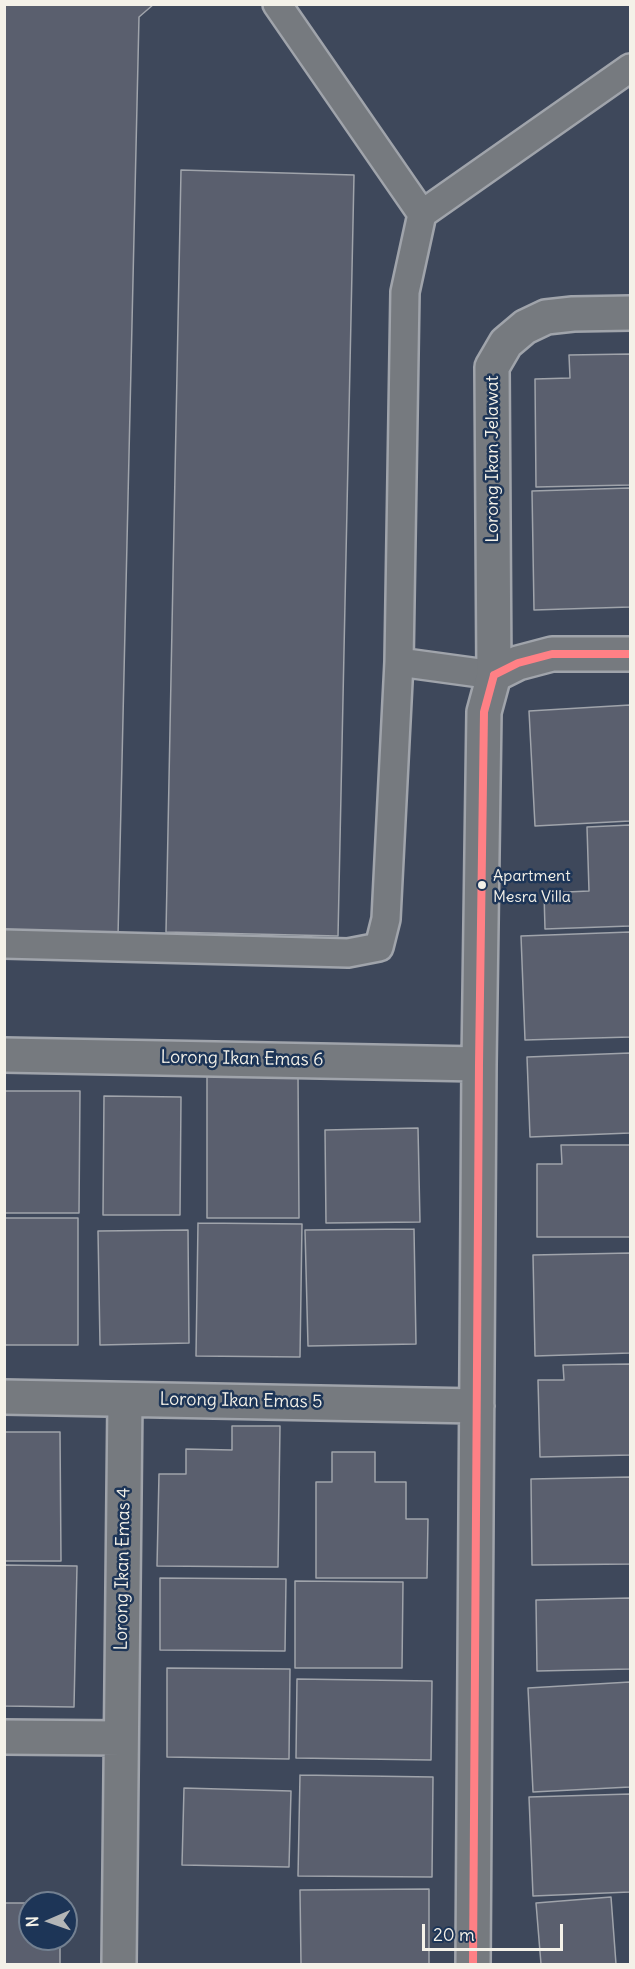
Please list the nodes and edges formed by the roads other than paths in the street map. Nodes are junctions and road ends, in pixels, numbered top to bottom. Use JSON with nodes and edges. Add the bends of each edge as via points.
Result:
{"nodes":[{"id":1,"x":277,"y":4,"type":"edge"},
{"id":2,"x":630,"y":68,"type":"edge"},
{"id":3,"x":422,"y":214,"type":"junction"},
{"id":4,"x":630,"y":313,"type":"edge"},
{"id":5,"x":630,"y":654,"type":"edge"},
{"id":6,"x":399,"y":662,"type":"junction"},
{"id":7,"x":494,"y":675,"type":"junction"},
{"id":8,"x":4,"y":944,"type":"edge"},
{"id":9,"x":4,"y":1055,"type":"edge"},
{"id":10,"x":479,"y":1064,"type":"junction"},
{"id":11,"x":4,"y":1397,"type":"edge"},
{"id":12,"x":125,"y":1400,"type":"junction"},
{"id":13,"x":477,"y":1406,"type":"junction"},
{"id":14,"x":4,"y":1737,"type":"edge"},
{"id":15,"x":122,"y":1738,"type":"junction"},
{"id":16,"x":119,"y":1965,"type":"edge"},
{"id":17,"x":473,"y":1965,"type":"edge"}],
"edges":[{"from":1,"to":3,"type":"lane"},
{"from":2,"to":3,"type":"lane"},
{"from":3,"to":6,"type":"lane","via":[[405,292]]},
{"from":4,"to":7,"type":"street","name":"Lorong Ikan Jelawat","via":[[546,317],[525,327],[506,343],[492,367]]},
{"from":5,"to":7,"type":"street","via":[[552,654],[518,663]]},
{"from":6,"to":7,"type":"lane"},
{"from":6,"to":8,"type":"lane","via":[[386,919],[379,947],[348,954]]},
{"from":7,"to":10,"type":"street","name":"Lorong Ikan Jelawat","via":[[484,712]]},
{"from":9,"to":10,"type":"street","name":"Lorong Ikan Emas 6"},
{"from":10,"to":13,"type":"street","name":"Lorong Ikan Jelawat"},
{"from":11,"to":12,"type":"street","name":"Lorong Ikan Emas 5"},
{"from":12,"to":13,"type":"street","name":"Lorong Ikan Emas 5"},
{"from":12,"to":15,"type":"street","name":"Lorong Ikan Emas 4"},
{"from":13,"to":17,"type":"street","name":"Lorong Ikan Jelawat"},
{"from":14,"to":15,"type":"street"},
{"from":15,"to":16,"type":"street","name":"Lorong Ikan Emas 4"}]}
